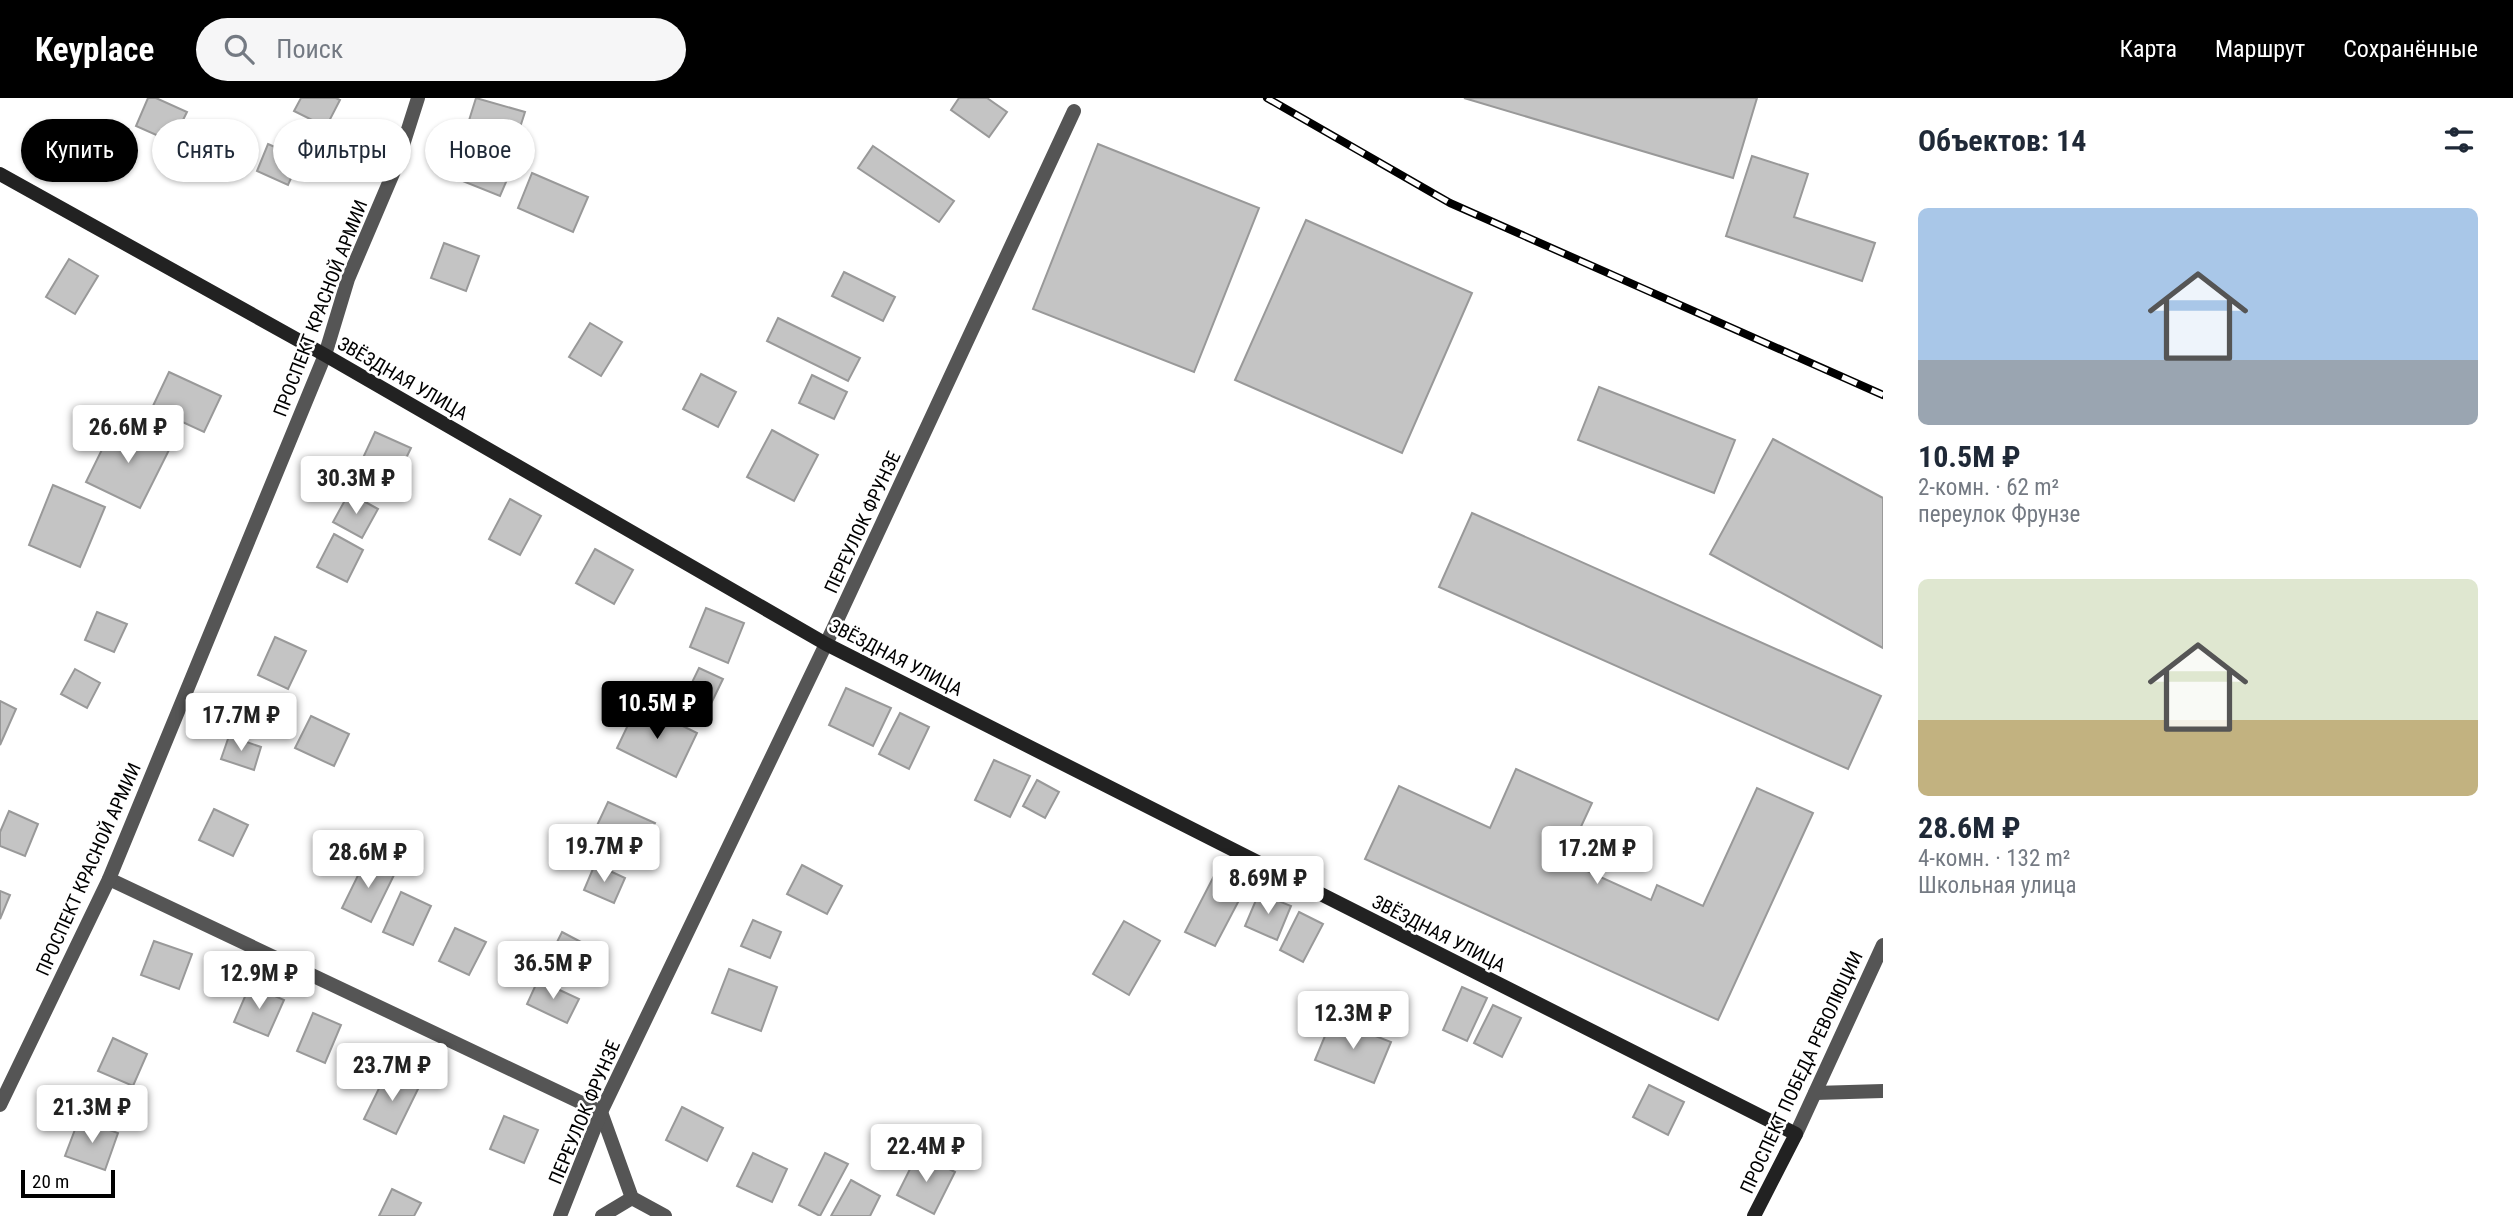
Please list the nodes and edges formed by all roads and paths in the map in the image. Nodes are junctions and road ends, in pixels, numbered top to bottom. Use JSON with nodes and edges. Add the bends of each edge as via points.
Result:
{"nodes":[{"id":1,"x":418,"y":98,"type":"edge"},
{"id":2,"x":1074,"y":111,"type":"dead end"},
{"id":3,"x":0,"y":174,"type":"edge"},
{"id":4,"x":325,"y":355,"type":"junction"},
{"id":5,"x":827,"y":644,"type":"junction"},
{"id":6,"x":109,"y":879,"type":"junction"},
{"id":7,"x":1883,"y":945,"type":"edge"},
{"id":8,"x":6,"y":1074,"type":"edge"},
{"id":9,"x":1883,"y":1091,"type":"edge"},
{"id":10,"x":1815,"y":1093,"type":"junction"},
{"id":11,"x":0,"y":1105,"type":"edge"},
{"id":12,"x":601,"y":1112,"type":"junction"},
{"id":13,"x":1796,"y":1134,"type":"junction"},
{"id":14,"x":632,"y":1198,"type":"junction"},
{"id":15,"x":560,"y":1216,"type":"edge"},
{"id":16,"x":602,"y":1216,"type":"edge"},
{"id":17,"x":665,"y":1216,"type":"edge"},
{"id":18,"x":1754,"y":1216,"type":"edge"}],
"edges":[{"from":1,"to":4,"type":"street","name":"ПРОСПЕКТ КРАСНОЙ АРМИИ","via":[[397,164],[348,279]]},
{"from":2,"to":5,"type":"street","name":"ПЕРЕУЛОК ФРУНЗЕ"},
{"from":3,"to":4,"type":"main road","name":"ЗВЁЗДНАЯ УЛИЦА"},
{"from":4,"to":5,"type":"main road","name":"ЗВЁЗДНАЯ УЛИЦА"},
{"from":4,"to":6,"type":"street","name":"ПРОСПЕКТ КРАСНОЙ АРМИИ"},
{"from":5,"to":12,"type":"street","name":"ПЕРЕУЛОК ФРУНЗЕ"},
{"from":5,"to":13,"type":"main road","name":"ЗВЁЗДНАЯ УЛИЦА"},
{"from":6,"to":8,"type":"street","name":"ПРОСПЕКТ КРАСНОЙ АРМИИ"},
{"from":6,"to":12,"type":"street"},
{"from":7,"to":10,"type":"street","name":"ПРОСПЕКТ ПОБЕДА РЕВОЛЮЦИИ"},
{"from":8,"to":11,"type":"street","name":"ПРОСПЕКТ КРАСНОЙ АРМИИ"},
{"from":9,"to":10,"type":"street"},
{"from":10,"to":13,"type":"street","name":"ПРОСПЕКТ ПОБЕДА РЕВОЛЮЦИИ"},
{"from":12,"to":14,"type":"street"},
{"from":12,"to":15,"type":"street","name":"ПЕРЕУЛОК ФРУНЗЕ"},
{"from":13,"to":18,"type":"main road","name":"ПРОСПЕКТ ПОБЕДА РЕВОЛЮЦИИ"},
{"from":14,"to":16,"type":"street"},
{"from":14,"to":17,"type":"street"}]}
